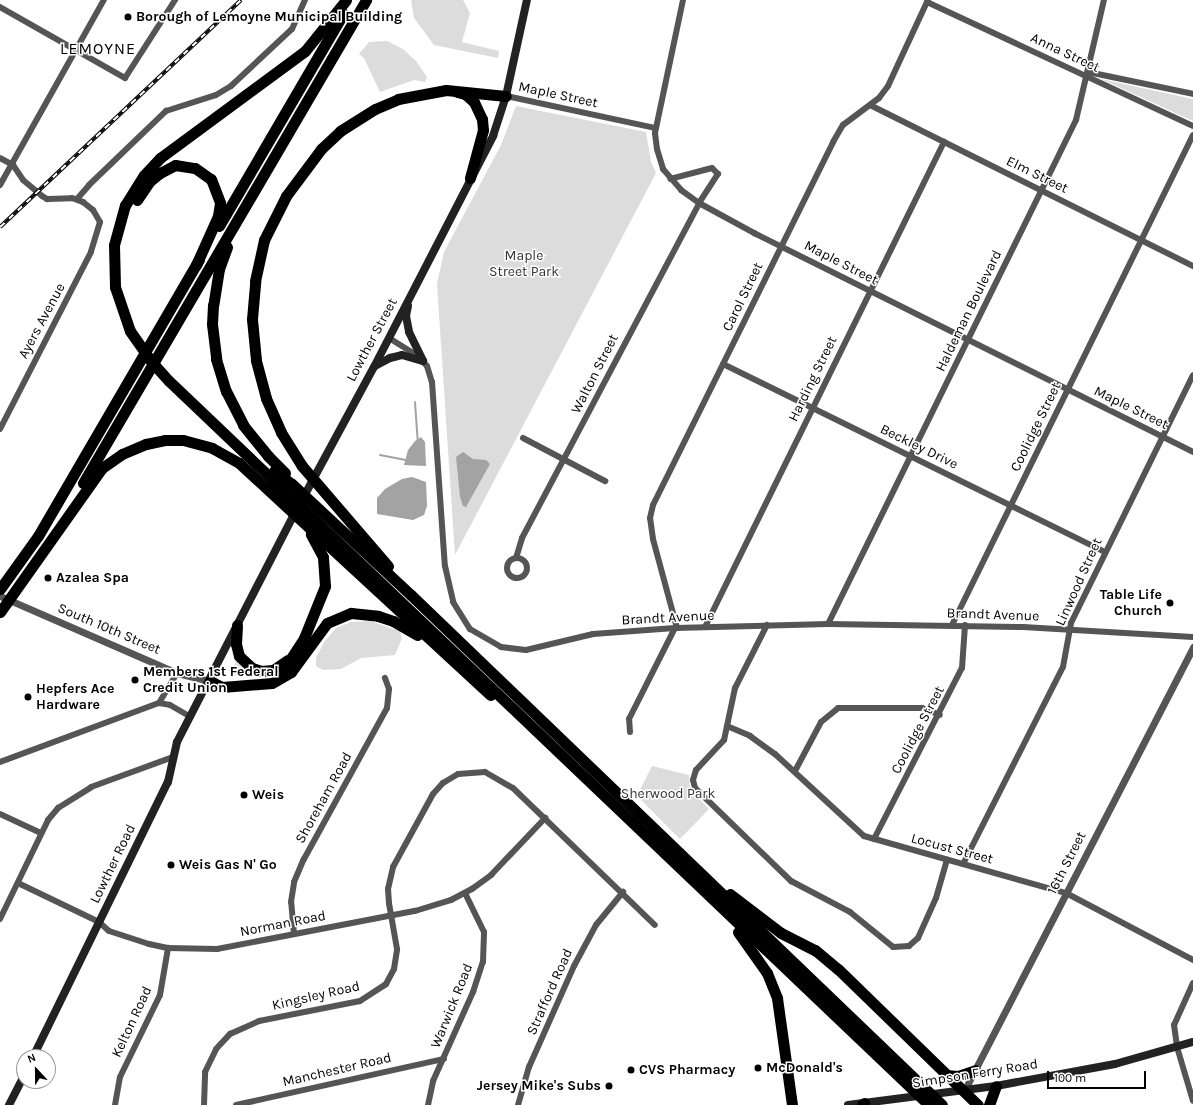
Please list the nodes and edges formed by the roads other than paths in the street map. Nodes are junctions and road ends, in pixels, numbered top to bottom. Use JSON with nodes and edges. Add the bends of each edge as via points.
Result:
{"nodes":[{"id":1,"x":104,"y":0,"type":"edge"},
{"id":2,"x":176,"y":0,"type":"edge"},
{"id":3,"x":305,"y":0,"type":"edge"},
{"id":4,"x":346,"y":0,"type":"edge"},
{"id":5,"x":351,"y":0,"type":"edge"},
{"id":6,"x":366,"y":0,"type":"edge"},
{"id":7,"x":527,"y":0,"type":"edge"},
{"id":8,"x":683,"y":0,"type":"edge"},
{"id":9,"x":1104,"y":0,"type":"edge"},
{"id":10,"x":928,"y":1,"type":"edge"},
{"id":11,"x":0,"y":7,"type":"edge"},
{"id":12,"x":76,"y":50,"type":"junction"},
{"id":13,"x":1088,"y":74,"type":"junction"},
{"id":14,"x":446,"y":90,"type":"junction"},
{"id":15,"x":1193,"y":94,"type":"edge"},
{"id":16,"x":506,"y":96,"type":"junction"},
{"id":17,"x":870,"y":105,"type":"junction"},
{"id":18,"x":1193,"y":126,"type":"edge"},
{"id":19,"x":655,"y":128,"type":"junction"},
{"id":20,"x":1193,"y":136,"type":"edge"},
{"id":21,"x":944,"y":142,"type":"junction"},
{"id":22,"x":0,"y":158,"type":"edge"},
{"id":23,"x":12,"y":165,"type":"junction"},
{"id":24,"x":470,"y":178,"type":"junction"},
{"id":25,"x":670,"y":179,"type":"junction"},
{"id":26,"x":0,"y":185,"type":"edge"},
{"id":27,"x":1042,"y":190,"type":"junction"},
{"id":28,"x":77,"y":199,"type":"junction"},
{"id":29,"x":248,"y":200,"type":"junction"},
{"id":30,"x":699,"y":203,"type":"junction"},
{"id":31,"x":1142,"y":240,"type":"junction"},
{"id":32,"x":781,"y":247,"type":"junction"},
{"id":33,"x":196,"y":265,"type":"junction"},
{"id":34,"x":1193,"y":266,"type":"edge"},
{"id":35,"x":870,"y":291,"type":"junction"},
{"id":36,"x":409,"y":298,"type":"junction"},
{"id":37,"x":389,"y":338,"type":"junction"},
{"id":38,"x":967,"y":340,"type":"junction"},
{"id":39,"x":423,"y":361,"type":"junction"},
{"id":40,"x":723,"y":364,"type":"junction"},
{"id":41,"x":374,"y":367,"type":"junction"},
{"id":42,"x":1193,"y":376,"type":"edge"},
{"id":43,"x":1067,"y":390,"type":"junction"},
{"id":44,"x":812,"y":408,"type":"junction"},
{"id":45,"x":0,"y":429,"type":"edge"},
{"id":46,"x":1162,"y":436,"type":"junction"},
{"id":47,"x":523,"y":438,"type":"dead end"},
{"id":48,"x":1193,"y":452,"type":"edge"},
{"id":49,"x":909,"y":456,"type":"junction"},
{"id":50,"x":564,"y":459,"type":"junction"},
{"id":51,"x":605,"y":481,"type":"dead end"},
{"id":52,"x":292,"y":484,"type":"junction"},
{"id":53,"x":1010,"y":505,"type":"junction"},
{"id":54,"x":297,"y":516,"type":"junction"},
{"id":55,"x":1105,"y":552,"type":"junction"},
{"id":56,"x":516,"y":558,"type":"dead end"},
{"id":57,"x":37,"y":561,"type":"junction"},
{"id":58,"x":0,"y":589,"type":"edge"},
{"id":59,"x":411,"y":595,"type":"junction"},
{"id":60,"x":0,"y":596,"type":"edge"},
{"id":61,"x":0,"y":612,"type":"edge"},
{"id":62,"x":828,"y":624,"type":"junction"},
{"id":63,"x":237,"y":625,"type":"junction"},
{"id":64,"x":767,"y":625,"type":"junction"},
{"id":65,"x":952,"y":625,"type":"junction"},
{"id":66,"x":965,"y":625,"type":"junction"},
{"id":67,"x":705,"y":627,"type":"junction"},
{"id":68,"x":676,"y":628,"type":"junction"},
{"id":69,"x":1068,"y":630,"type":"junction"},
{"id":70,"x":1193,"y":637,"type":"edge"},
{"id":71,"x":1193,"y":647,"type":"edge"},
{"id":72,"x":294,"y":654,"type":"junction"},
{"id":73,"x":444,"y":654,"type":"junction"},
{"id":74,"x":177,"y":673,"type":"junction"},
{"id":75,"x":385,"y":678,"type":"dead end"},
{"id":76,"x":210,"y":681,"type":"junction"},
{"id":77,"x":159,"y":703,"type":"junction"},
{"id":78,"x":940,"y":716,"type":"junction"},
{"id":79,"x":191,"y":717,"type":"junction"},
{"id":80,"x":727,"y":726,"type":"junction"},
{"id":81,"x":630,"y":732,"type":"dead end"},
{"id":82,"x":173,"y":757,"type":"junction"},
{"id":83,"x":0,"y":762,"type":"edge"},
{"id":84,"x":795,"y":771,"type":"junction"},
{"id":85,"x":0,"y":814,"type":"edge"},
{"id":86,"x":545,"y":818,"type":"junction"},
{"id":87,"x":41,"y":833,"type":"junction"},
{"id":88,"x":645,"y":834,"type":"junction"},
{"id":89,"x":874,"y":840,"type":"junction"},
{"id":90,"x":685,"y":859,"type":"junction"},
{"id":91,"x":947,"y":860,"type":"junction"},
{"id":92,"x":963,"y":864,"type":"junction"},
{"id":93,"x":18,"y":882,"type":"junction"},
{"id":94,"x":705,"y":892,"type":"junction"},
{"id":95,"x":465,"y":893,"type":"junction"},
{"id":96,"x":1066,"y":893,"type":"junction"},
{"id":97,"x":621,"y":894,"type":"junction"},
{"id":98,"x":391,"y":915,"type":"junction"},
{"id":99,"x":0,"y":919,"type":"edge"},
{"id":100,"x":99,"y":922,"type":"junction"},
{"id":101,"x":655,"y":925,"type":"dead end"},
{"id":102,"x":294,"y":934,"type":"junction"},
{"id":103,"x":168,"y":948,"type":"junction"},
{"id":104,"x":1193,"y":960,"type":"edge"},
{"id":105,"x":1193,"y":983,"type":"edge"},
{"id":106,"x":1193,"y":1042,"type":"edge"},
{"id":107,"x":1177,"y":1047,"type":"junction"},
{"id":108,"x":37,"y":1049,"type":"edge"},
{"id":109,"x":444,"y":1059,"type":"junction"},
{"id":110,"x":894,"y":1066,"type":"junction"},
{"id":111,"x":975,"y":1070,"type":"junction"},
{"id":112,"x":945,"y":1075,"type":"junction"},
{"id":113,"x":996,"y":1086,"type":"junction"},
{"id":114,"x":17,"y":1089,"type":"edge"},
{"id":115,"x":964,"y":1091,"type":"junction"},
{"id":116,"x":1193,"y":1101,"type":"edge"},
{"id":117,"x":863,"y":1104,"type":"edge"},
{"id":118,"x":9,"y":1105,"type":"edge"},
{"id":119,"x":115,"y":1105,"type":"edge"},
{"id":120,"x":204,"y":1105,"type":"edge"},
{"id":121,"x":236,"y":1105,"type":"edge"},
{"id":122,"x":428,"y":1105,"type":"edge"},
{"id":123,"x":518,"y":1105,"type":"edge"},
{"id":124,"x":792,"y":1105,"type":"edge"},
{"id":125,"x":848,"y":1105,"type":"edge"},
{"id":126,"x":929,"y":1105,"type":"edge"},
{"id":127,"x":942,"y":1105,"type":"edge"},
{"id":128,"x":978,"y":1105,"type":"edge"},
{"id":129,"x":989,"y":1105,"type":"edge"}],
"edges":[{"from":1,"to":12,"type":"street"},
{"from":2,"to":12,"type":"street","via":[[125,78]]},
{"from":3,"to":28,"type":"street","via":[[289,32],[231,86],[216,95],[166,112]]},
{"from":4,"to":88,"type":"highway","via":[[304,51],[171,149],[144,175],[126,205],[114,245],[115,287],[123,318],[138,345],[169,381]]},
{"from":5,"to":33,"type":"highway"},
{"from":6,"to":29,"type":"highway"},
{"from":7,"to":16,"type":"main road","name":"Lowther Street"},
{"from":8,"to":19,"type":"street"},
{"from":9,"to":13,"type":"street","name":"Haldeman Boulevard"},
{"from":10,"to":13,"type":"street","name":"Anna Street"},
{"from":10,"to":17,"type":"street","name":"Carol Street","via":[[888,86]]},
{"from":11,"to":12,"type":"street"},
{"from":12,"to":23,"type":"street"},
{"from":13,"to":15,"type":"street","name":"Anna Street"},
{"from":13,"to":18,"type":"street","name":"Anna Street"},
{"from":13,"to":27,"type":"street","name":"Haldeman Boulevard","via":[[1076,120]]},
{"from":14,"to":16,"type":"highway"},
{"from":14,"to":24,"type":"highway","via":[[465,94],[479,109],[482,119],[482,130]]},
{"from":14,"to":59,"type":"highway","via":[[398,99],[375,109],[340,131],[321,149],[286,196],[264,240],[254,281],[252,319],[256,360],[266,398],[281,432],[302,466]]},
{"from":16,"to":19,"type":"street","name":"Maple Street"},
{"from":16,"to":24,"type":"main road","name":"Lowther Street","via":[[493,136]]},
{"from":17,"to":21,"type":"street","name":"Elm Street"},
{"from":17,"to":32,"type":"street","name":"Carol Street","via":[[839,130]]},
{"from":19,"to":25,"type":"street","name":"Maple Street","via":[[658,156]]},
{"from":20,"to":31,"type":"street","name":"Coolidge Street"},
{"from":21,"to":27,"type":"street","name":"Elm Street"},
{"from":21,"to":35,"type":"street","name":"Harding Street"},
{"from":22,"to":23,"type":"street"},
{"from":23,"to":26,"type":"street"},
{"from":23,"to":28,"type":"street","via":[[23,180],[47,199]]},
{"from":24,"to":36,"type":"main road","name":"Lowther Street"},
{"from":25,"to":30,"type":"street","name":"Maple Street"},
{"from":25,"to":30,"type":"street","name":"Walton Street","via":[[712,168],[716,170],[717,179]]},
{"from":27,"to":31,"type":"street","name":"Elm Street"},
{"from":27,"to":38,"type":"street","name":"Haldeman Boulevard"},
{"from":28,"to":45,"type":"street","name":"Ayers Avenue","via":[[93,210],[100,222],[87,258]]},
{"from":29,"to":52,"type":"highway","via":[[219,269],[213,305],[214,346],[220,375],[233,407],[254,441],[288,476]]},
{"from":29,"to":57,"type":"highway"},
{"from":30,"to":32,"type":"street","name":"Maple Street"},
{"from":30,"to":50,"type":"street","name":"Walton Street"},
{"from":31,"to":34,"type":"street","name":"Elm Street"},
{"from":31,"to":43,"type":"street","name":"Coolidge Street"},
{"from":32,"to":35,"type":"street","name":"Maple Street"},
{"from":32,"to":40,"type":"street","name":"Carol Street"},
{"from":33,"to":52,"type":"highway","via":[[218,216],[220,203],[215,186],[205,174],[195,168],[175,165],[160,173],[142,191],[125,229],[121,274],[129,313],[145,341],[167,369],[279,476]]},
{"from":33,"to":58,"type":"highway","via":[[38,536]]},
{"from":35,"to":38,"type":"street","name":"Maple Street"},
{"from":35,"to":44,"type":"street","name":"Harding Street"},
{"from":36,"to":37,"type":"main road","name":"Lowther Street"},
{"from":36,"to":39,"type":"main road","via":[[406,316],[409,332]]},
{"from":37,"to":39,"type":"street"},
{"from":37,"to":41,"type":"main road","name":"Lowther Street"},
{"from":38,"to":43,"type":"street","name":"Maple Street"},
{"from":38,"to":49,"type":"street","name":"Haldeman Boulevard"},
{"from":39,"to":41,"type":"main road","via":[[395,356]]},
{"from":39,"to":68,"type":"street","name":"Brandt Avenue","via":[[432,382],[449,588],[457,612],[470,629],[492,643],[518,650],[553,646],[593,634]]},
{"from":40,"to":44,"type":"street","name":"Beckley Drive"},
{"from":40,"to":68,"type":"street","name":"Carol Street","via":[[650,514],[653,539]]},
{"from":41,"to":63,"type":"main road","name":"Lowther Street"},
{"from":42,"to":46,"type":"street","name":"Linwood Street"},
{"from":43,"to":46,"type":"street","name":"Maple Street"},
{"from":43,"to":53,"type":"street","name":"Coolidge Street"},
{"from":44,"to":49,"type":"street","name":"Beckley Drive"},
{"from":44,"to":67,"type":"street","name":"Harding Street"},
{"from":46,"to":48,"type":"street","name":"Maple Street"},
{"from":46,"to":55,"type":"street","name":"Linwood Street"},
{"from":47,"to":50,"type":"street"},
{"from":49,"to":53,"type":"street","name":"Beckley Drive"},
{"from":49,"to":62,"type":"street","name":"Haldeman Boulevard"},
{"from":50,"to":51,"type":"street"},
{"from":50,"to":56,"type":"street","name":"Walton Street","via":[[522,538]]},
{"from":52,"to":59,"type":"highway"},
{"from":53,"to":55,"type":"street","name":"Beckley Drive"},
{"from":53,"to":65,"type":"street","name":"Coolidge Street"},
{"from":54,"to":57,"type":"highway","via":[[239,463],[224,454],[199,444],[158,440],[122,454],[102,468]]},
{"from":54,"to":72,"type":"highway","via":[[318,546],[326,576],[320,604]]},
{"from":54,"to":73,"type":"highway"},
{"from":55,"to":69,"type":"street","name":"Linwood Street"},
{"from":57,"to":61,"type":"highway"},
{"from":59,"to":90,"type":"highway"},
{"from":60,"to":74,"type":"street","name":"South 10th Street"},
{"from":62,"to":64,"type":"street","name":"Brandt Avenue"},
{"from":62,"to":65,"type":"street","name":"Brandt Avenue"},
{"from":63,"to":72,"type":"highway","via":[[236,644],[239,656],[252,668],[261,671],[273,670]]},
{"from":63,"to":76,"type":"main road","name":"Lowther Street"},
{"from":64,"to":67,"type":"street","name":"Brandt Avenue"},
{"from":64,"to":80,"type":"street","via":[[735,688]]},
{"from":65,"to":66,"type":"street","name":"Brandt Avenue"},
{"from":66,"to":69,"type":"street","name":"Brandt Avenue"},
{"from":66,"to":78,"type":"street","name":"Coolidge Street","via":[[962,668]]},
{"from":67,"to":68,"type":"street","name":"Brandt Avenue"},
{"from":68,"to":81,"type":"street","via":[[629,719]]},
{"from":69,"to":70,"type":"street","name":"Brandt Avenue"},
{"from":69,"to":92,"type":"street","name":"Linwood Street","via":[[1068,649],[1063,667]]},
{"from":71,"to":96,"type":"street","name":"16th Street"},
{"from":72,"to":76,"type":"highway","via":[[286,668],[268,678]]},
{"from":73,"to":76,"type":"highway","via":[[393,621],[365,613],[351,613],[328,624],[291,672],[272,683],[222,687]]},
{"from":73,"to":88,"type":"highway"},
{"from":74,"to":76,"type":"street","name":"South 10th Street"},
{"from":74,"to":77,"type":"street"},
{"from":75,"to":102,"type":"street","name":"Shoreham Road","via":[[389,689],[387,708],[304,859],[294,882],[291,902]]},
{"from":76,"to":79,"type":"main road","name":"Lowther Road"},
{"from":77,"to":79,"type":"street","via":[[170,705]]},
{"from":77,"to":83,"type":"street"},
{"from":78,"to":84,"type":"street","via":[[922,708],[838,708],[821,722]]},
{"from":78,"to":89,"type":"street","name":"Coolidge Street"},
{"from":79,"to":82,"type":"main road","name":"Lowther Road","via":[[177,742]]},
{"from":80,"to":84,"type":"street","name":"Locust Street","via":[[760,743]]},
{"from":80,"to":91,"type":"street","via":[[721,744],[695,773],[695,788],[791,880],[850,912],[888,946],[903,948],[918,938],[936,898]]},
{"from":82,"to":87,"type":"street","via":[[75,795],[58,808]]},
{"from":82,"to":100,"type":"main road","name":"Lowther Road","via":[[168,782]]},
{"from":84,"to":89,"type":"street","name":"Locust Street","via":[[850,826]]},
{"from":85,"to":87,"type":"street"},
{"from":86,"to":95,"type":"street","name":"Norman Road","via":[[491,875]]},
{"from":86,"to":97,"type":"street","name":"Kingsley Road"},
{"from":86,"to":98,"type":"street","name":"Kingsley Road","via":[[513,788],[492,774],[467,772],[449,778],[434,794],[393,867],[388,889]]},
{"from":87,"to":93,"type":"street"},
{"from":88,"to":94,"type":"highway"},
{"from":89,"to":91,"type":"street","name":"Locust Street"},
{"from":90,"to":110,"type":"highway"},
{"from":90,"to":112,"type":"highway","via":[[781,933],[815,950],[838,969]]},
{"from":91,"to":92,"type":"street","name":"Locust Street"},
{"from":92,"to":96,"type":"street","name":"Locust Street"},
{"from":93,"to":99,"type":"street"},
{"from":93,"to":100,"type":"street","name":"Norman Road"},
{"from":94,"to":110,"type":"highway"},
{"from":94,"to":124,"type":"highway","via":[[749,945],[772,984],[780,1014]]},
{"from":95,"to":98,"type":"street","name":"Norman Road","via":[[433,906]]},
{"from":95,"to":109,"type":"street","name":"Warwick Road","via":[[480,921],[485,950],[479,977]]},
{"from":96,"to":104,"type":"street","name":"Locust Street"},
{"from":96,"to":111,"type":"street","name":"16th Street"},
{"from":97,"to":101,"type":"street","name":"Kingsley Road"},
{"from":97,"to":123,"type":"street","name":"Strafford Road","via":[[596,925],[574,966],[529,1067]]},
{"from":98,"to":102,"type":"street","name":"Norman Road"},
{"from":98,"to":120,"type":"street","name":"Kingsley Road","via":[[397,949],[394,969],[386,984],[360,1001],[259,1021],[230,1034],[216,1049],[204,1072]]},
{"from":100,"to":103,"type":"street","name":"Norman Road","via":[[109,931]]},
{"from":100,"to":108,"type":"main road","name":"Lowther Road"},
{"from":102,"to":103,"type":"street","name":"Norman Road","via":[[218,949]]},
{"from":103,"to":119,"type":"street","name":"Kelton Road","via":[[160,995],[120,1077]]},
{"from":105,"to":107,"type":"street","via":[[1174,1025]]},
{"from":106,"to":107,"type":"main road","name":"Simpson Ferry Road"},
{"from":107,"to":113,"type":"main road","name":"Simpson Ferry Road","via":[[1114,1064]]},
{"from":107,"to":116,"type":"street"},
{"from":109,"to":121,"type":"street","name":"Manchester Road"},
{"from":109,"to":122,"type":"street","name":"Warwick Road","via":[[433,1081]]},
{"from":110,"to":126,"type":"highway"},
{"from":110,"to":127,"type":"highway"},
{"from":111,"to":112,"type":"highway","via":[[958,1076]]},
{"from":111,"to":115,"type":"street","name":"16th Street"},
{"from":112,"to":115,"type":"highway"},
{"from":113,"to":115,"type":"main road","name":"Simpson Ferry Road"},
{"from":113,"to":129,"type":"highway"},
{"from":114,"to":118,"type":"main road"},
{"from":115,"to":117,"type":"main road","name":"Simpson Ferry Road"},
{"from":115,"to":128,"type":"highway"},
{"from":117,"to":125,"type":"main road","name":"Simpson Ferry Road"}]}
